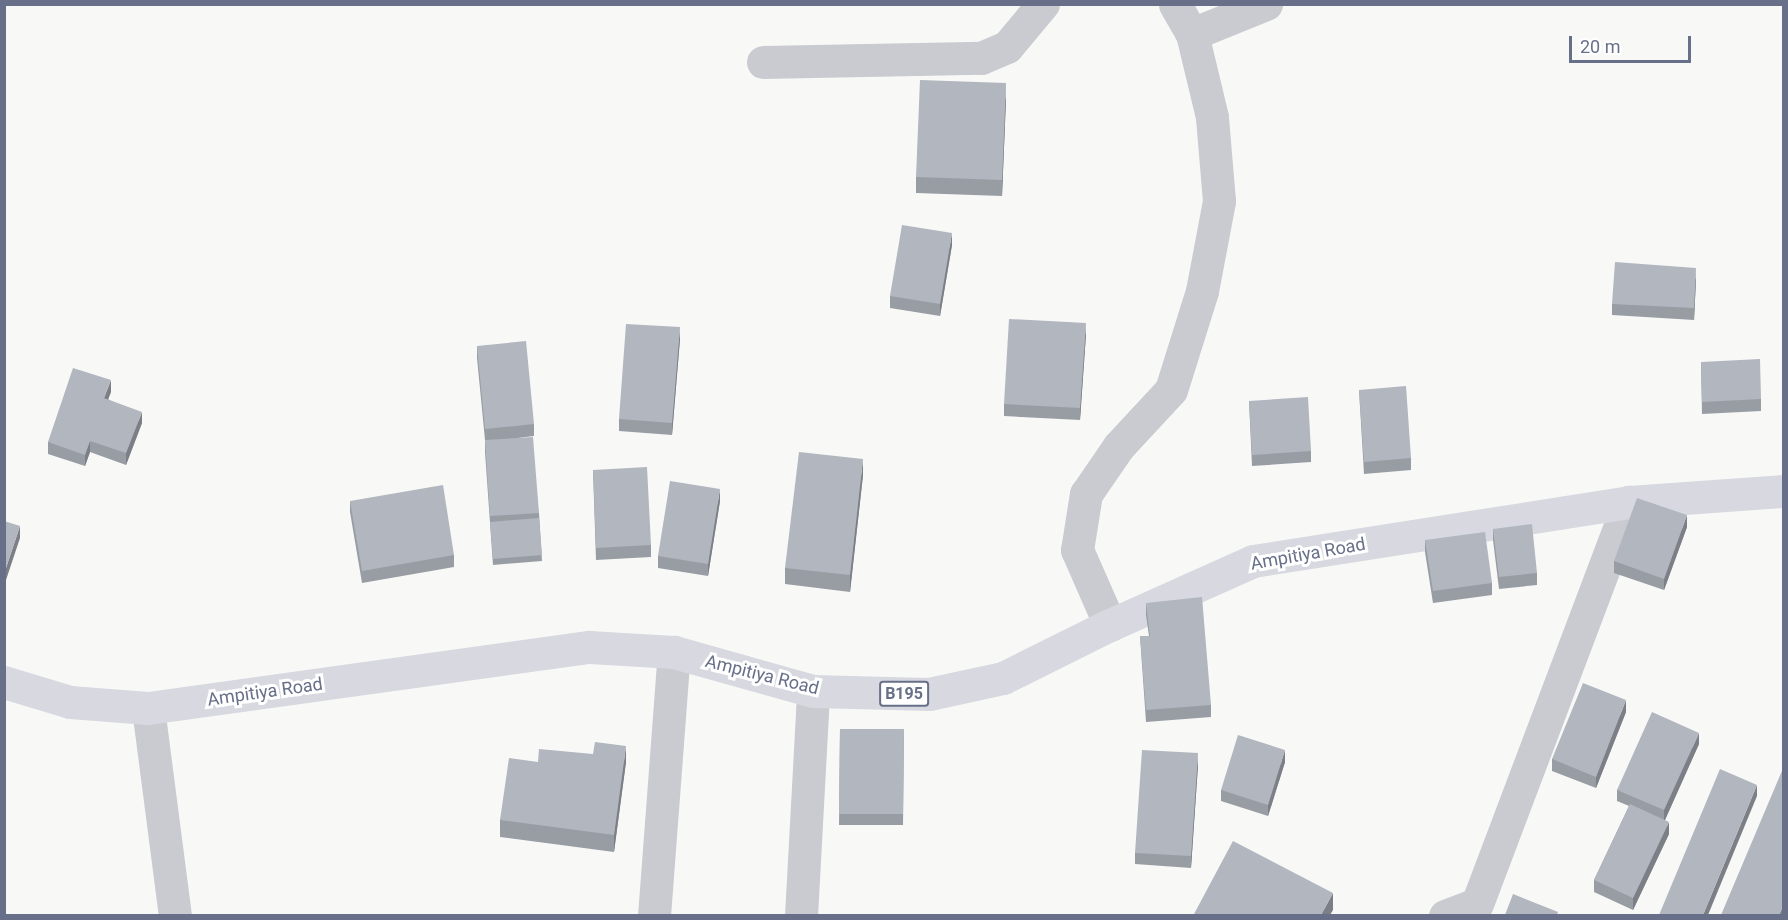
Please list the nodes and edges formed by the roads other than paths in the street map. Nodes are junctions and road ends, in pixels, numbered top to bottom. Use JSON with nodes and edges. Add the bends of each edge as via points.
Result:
{"nodes":[{"id":1,"x":1043,"y":4,"type":"edge"},
{"id":2,"x":1175,"y":4,"type":"edge"},
{"id":3,"x":1266,"y":4,"type":"edge"},
{"id":4,"x":1192,"y":34,"type":"junction"},
{"id":5,"x":763,"y":62,"type":"dead end"},
{"id":6,"x":1784,"y":491,"type":"edge"},
{"id":7,"x":1629,"y":502,"type":"junction"},
{"id":8,"x":1110,"y":625,"type":"junction"},
{"id":9,"x":674,"y":652,"type":"junction"},
{"id":10,"x":4,"y":682,"type":"edge"},
{"id":11,"x":813,"y":692,"type":"junction"},
{"id":12,"x":148,"y":708,"type":"junction"},
{"id":13,"x":175,"y":915,"type":"edge"},
{"id":14,"x":654,"y":915,"type":"edge"},
{"id":15,"x":801,"y":915,"type":"edge"},
{"id":16,"x":1445,"y":915,"type":"edge"}],
"edges":[{"from":1,"to":5,"type":"street","via":[[1007,47],[981,58]]},
{"from":2,"to":4,"type":"street"},
{"from":3,"to":4,"type":"street"},
{"from":4,"to":8,"type":"street","via":[[1212,117],[1219,201],[1202,291],[1171,390],[1119,446],[1086,494],[1077,550]]},
{"from":6,"to":7,"type":"main road","name":"Ampitiya Road","number":"B195"},
{"from":7,"to":8,"type":"main road","name":"Ampitiya Road","number":"B195","via":[[1253,561]]},
{"from":7,"to":16,"type":"street","via":[[1477,904]]},
{"from":8,"to":11,"type":"main road","name":"Ampitiya Road","number":"B195","via":[[992,680],[929,694]]},
{"from":9,"to":11,"type":"main road","name":"Ampitiya Road","number":"B195"},
{"from":9,"to":12,"type":"main road","name":"Ampitiya Road","number":"B195","via":[[589,647]]},
{"from":9,"to":14,"type":"street"},
{"from":10,"to":12,"type":"main road","name":"Ampitiya Road","number":"B195","via":[[70,702]]},
{"from":11,"to":15,"type":"street"},
{"from":12,"to":13,"type":"street"}]}
